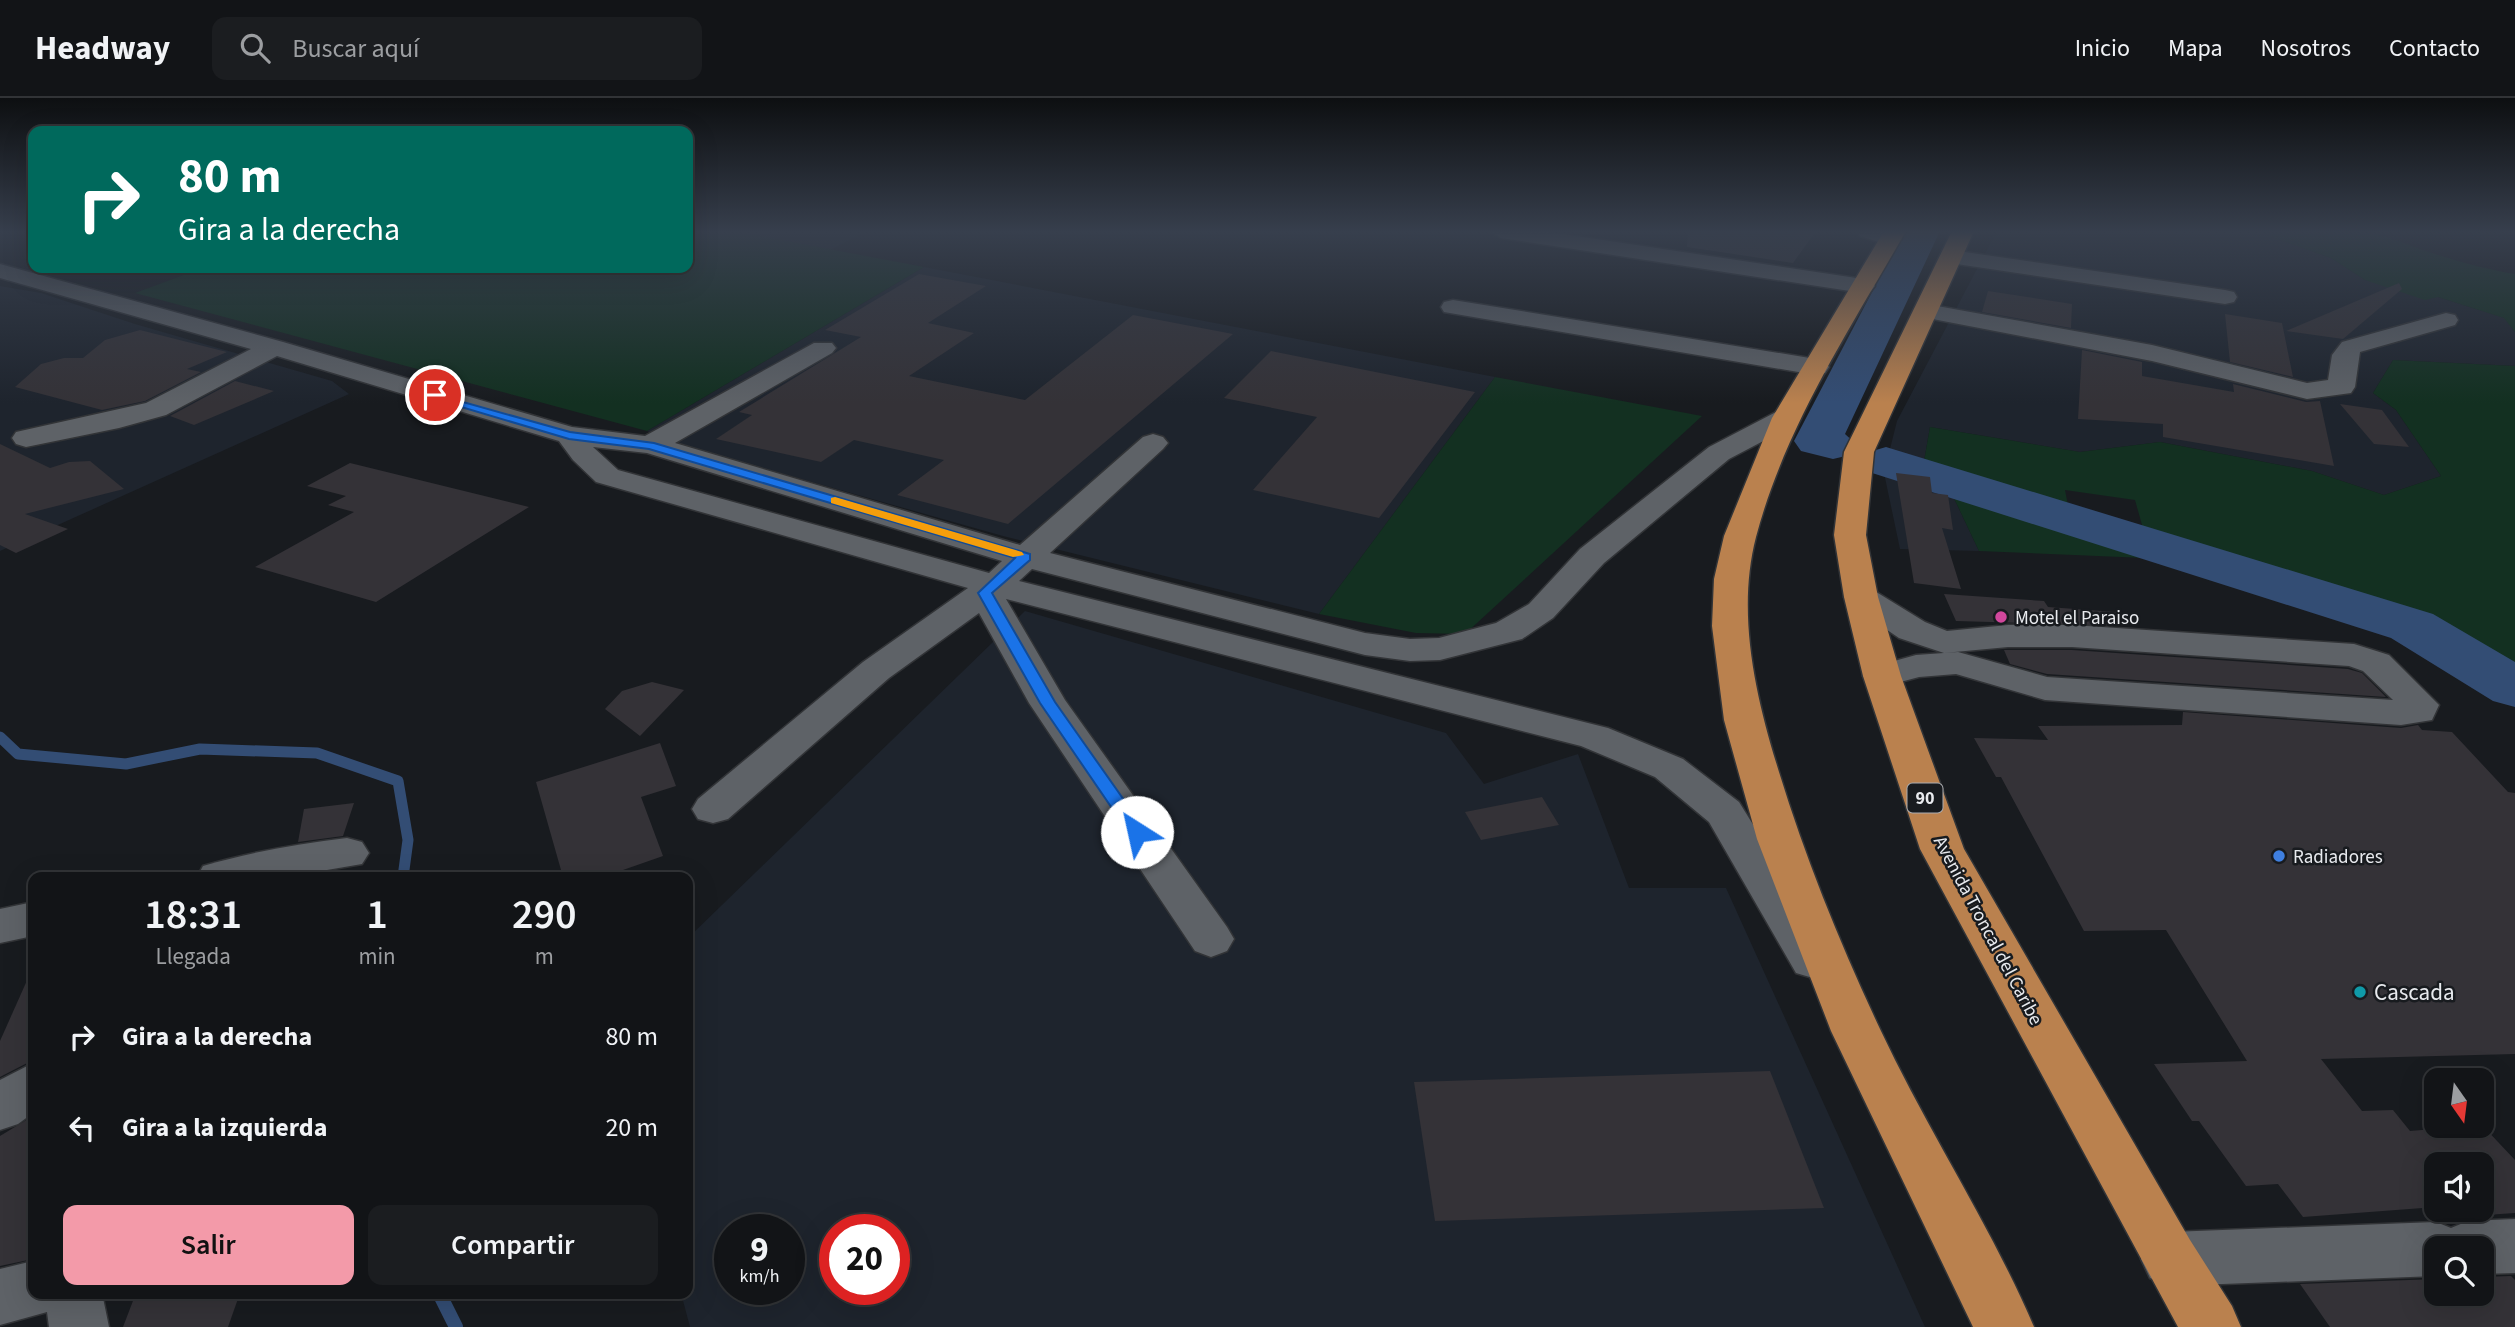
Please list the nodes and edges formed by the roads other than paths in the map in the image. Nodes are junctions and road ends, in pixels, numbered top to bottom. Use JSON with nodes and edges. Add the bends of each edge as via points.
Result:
{"nodes":[{"id":1,"x":63,"y":288,"type":"edge"},
{"id":2,"x":1862,"y":288,"type":"edge"},
{"id":3,"x":1936,"y":288,"type":"edge"},
{"id":4,"x":2181,"y":288,"type":"edge"},
{"id":5,"x":2225,"y":297,"type":"dead end"},
{"id":6,"x":1453,"y":307,"type":"dead end"},
{"id":7,"x":1926,"y":311,"type":"junction"},
{"id":8,"x":2446,"y":320,"type":"dead end"},
{"id":9,"x":274,"y":347,"type":"junction"},
{"id":10,"x":823,"y":348,"type":"dead end"},
{"id":11,"x":1816,"y":368,"type":"junction"},
{"id":12,"x":1786,"y":418,"type":"junction"},
{"id":13,"x":569,"y":435,"type":"junction"},
{"id":14,"x":26,"y":438,"type":"dead end"},
{"id":15,"x":1153,"y":443,"type":"dead end"},
{"id":16,"x":650,"y":445,"type":"junction"},
{"id":17,"x":1025,"y":557,"type":"junction"},
{"id":18,"x":990,"y":589,"type":"junction"},
{"id":19,"x":1861,"y":597,"type":"junction"},
{"id":20,"x":1951,"y":653,"type":"junction"},
{"id":21,"x":1357,"y":659,"type":"junction"},
{"id":22,"x":1882,"y":676,"type":"junction"},
{"id":23,"x":713,"y":809,"type":"dead end"},
{"id":24,"x":347,"y":852,"type":"dead end"},
{"id":25,"x":285,"y":869,"type":"edge"},
{"id":26,"x":260,"y":872,"type":"edge"},
{"id":27,"x":28,"y":920,"type":"edge"},
{"id":28,"x":0,"y":926,"type":"edge"},
{"id":29,"x":1211,"y":939,"type":"dead end"},
{"id":30,"x":1856,"y":1031,"type":"junction"},
{"id":31,"x":28,"y":1088,"type":"edge"},
{"id":32,"x":0,"y":1108,"type":"edge"},
{"id":33,"x":2515,"y":1246,"type":"edge"},
{"id":34,"x":2494,"y":1247,"type":"edge"},
{"id":35,"x":2424,"y":1249,"type":"edge"},
{"id":36,"x":2170,"y":1259,"type":"junction"},
{"id":37,"x":28,"y":1290,"type":"edge"},
{"id":38,"x":0,"y":1297,"type":"edge"},
{"id":39,"x":75,"y":1299,"type":"edge"},
{"id":40,"x":79,"y":1327,"type":"edge"},
{"id":41,"x":2004,"y":1327,"type":"edge"},
{"id":42,"x":2211,"y":1327,"type":"edge"}],
"edges":[{"from":1,"to":9,"type":"street"},
{"from":2,"to":11,"type":"highway"},
{"from":3,"to":7,"type":"highway","name":"Avenida Troncal del Caribe","number":"90"},
{"from":4,"to":5,"type":"street"},
{"from":6,"to":11,"type":"street"},
{"from":7,"to":8,"type":"street","via":[[2152,353],[2308,391],[2341,387],[2345,355],[2351,347]]},
{"from":7,"to":19,"type":"highway","name":"Avenida Troncal del Caribe","number":"90","via":[[1859,452],[1850,535]]},
{"from":9,"to":13,"type":"street"},
{"from":9,"to":14,"type":"street","via":[[156,409]]},
{"from":10,"to":16,"type":"street"},
{"from":11,"to":12,"type":"highway"},
{"from":12,"to":21,"type":"street","via":[[1719,453],[1592,556],[1541,611],[1509,631],[1440,649]]},
{"from":12,"to":30,"type":"highway","via":[[1740,536],[1731,579],[1730,626],[1743,720],[1778,839]]},
{"from":13,"to":16,"type":"street"},
{"from":13,"to":18,"type":"street","via":[[607,476]]},
{"from":15,"to":17,"type":"street"},
{"from":16,"to":17,"type":"street"},
{"from":17,"to":18,"type":"street"},
{"from":17,"to":21,"type":"street"},
{"from":18,"to":21,"type":"street"},
{"from":18,"to":23,"type":"street","via":[[876,670]]},
{"from":18,"to":29,"type":"street","via":[[1048,703]]},
{"from":19,"to":20,"type":"street"},
{"from":19,"to":22,"type":"highway","name":"Avenida Troncal del Caribe","number":"90"},
{"from":20,"to":20,"type":"street","via":[[2045,688],[2401,713],[2418,711],[2420,705],[2376,663],[2354,655],[2072,636],[2008,636]]},
{"from":20,"to":22,"type":"street"},
{"from":21,"to":30,"type":"street","via":[[1594,737],[1669,768],[1724,812]]},
{"from":22,"to":36,"type":"highway","name":"Avenida Troncal del Caribe","number":"90","via":[[1942,849]]},
{"from":24,"to":25,"type":"street"},
{"from":25,"to":26,"type":"street"},
{"from":27,"to":28,"type":"street"},
{"from":30,"to":41,"type":"highway"},
{"from":31,"to":32,"type":"street"},
{"from":33,"to":34,"type":"street"},
{"from":35,"to":36,"type":"street"},
{"from":36,"to":42,"type":"highway","name":"Avenida Troncal del Caribe","number":"90"},
{"from":37,"to":38,"type":"street"},
{"from":39,"to":40,"type":"street"}]}
